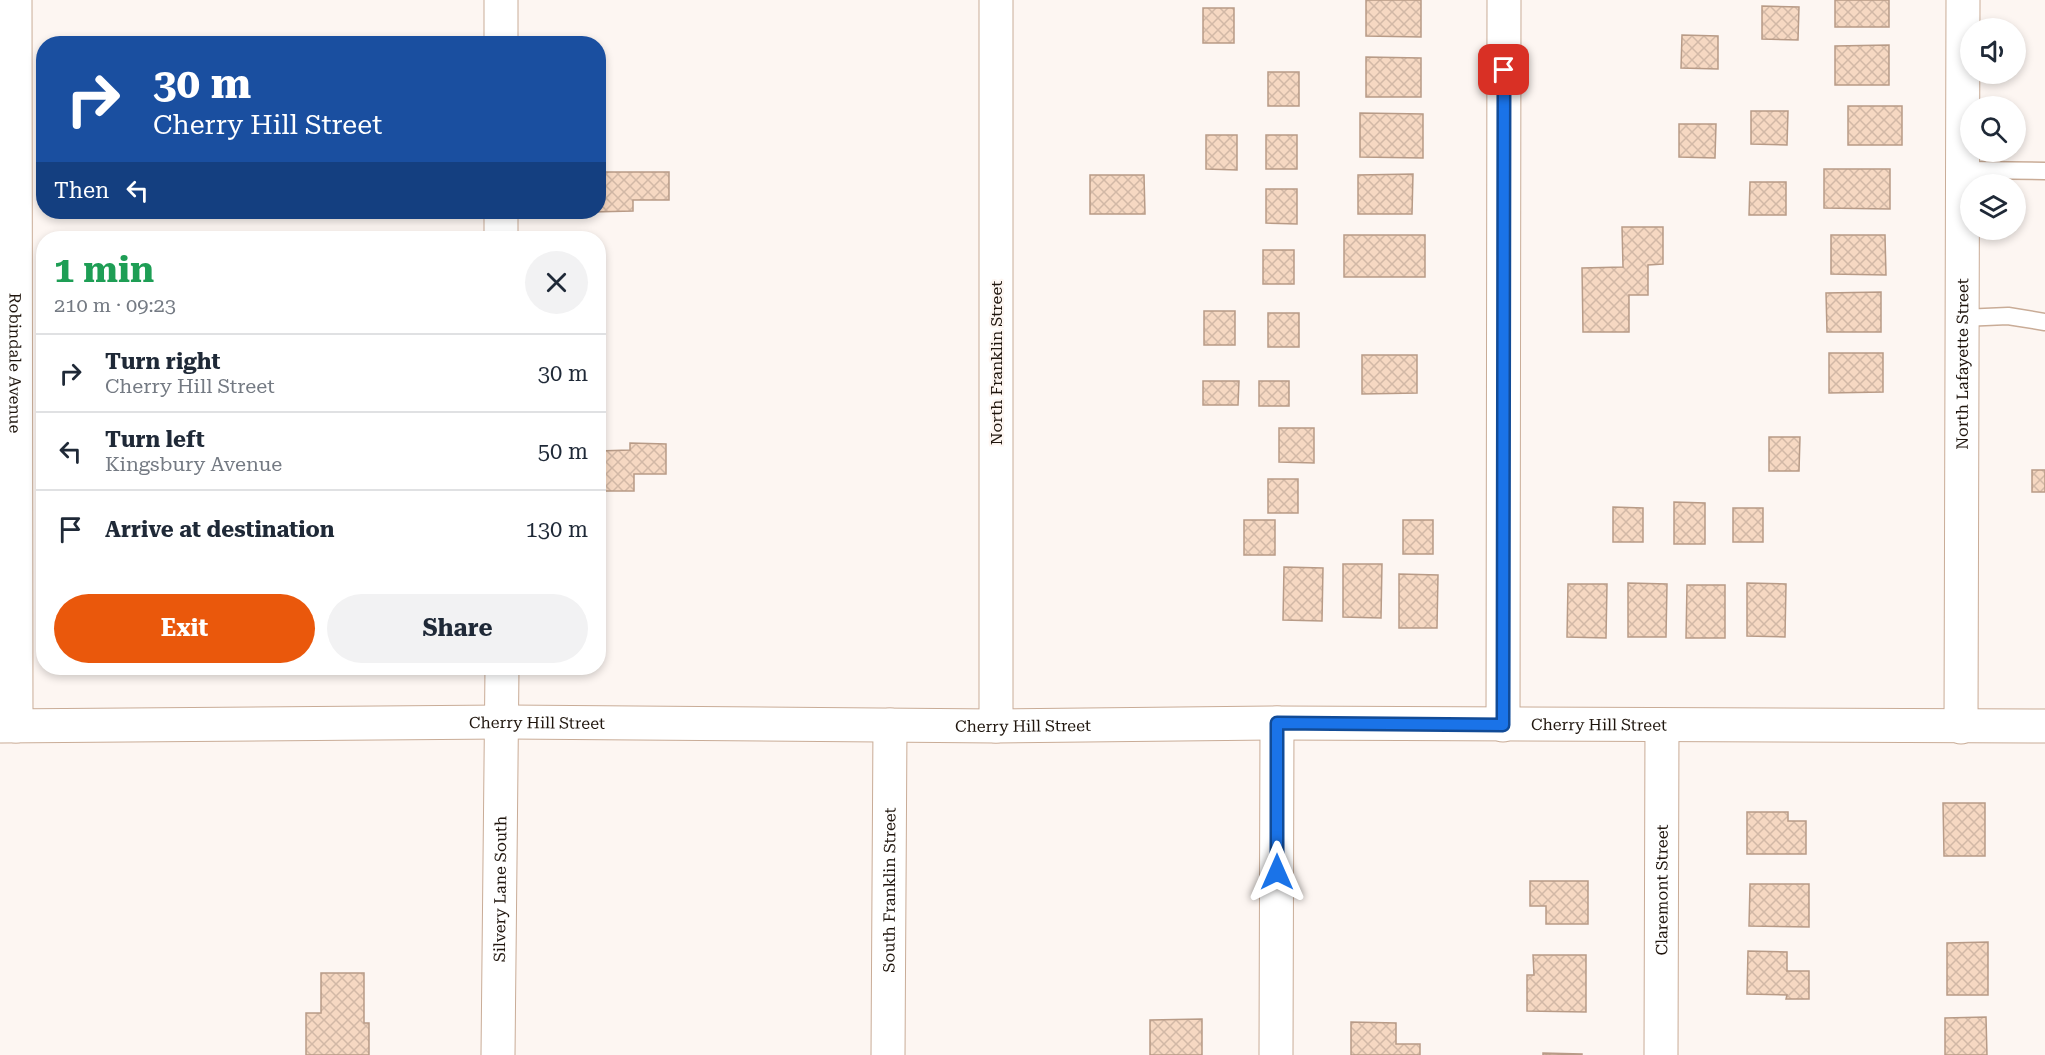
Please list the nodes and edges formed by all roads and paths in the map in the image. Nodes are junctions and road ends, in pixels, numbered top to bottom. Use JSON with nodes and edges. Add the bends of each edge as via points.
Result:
{"nodes":[{"id":1,"x":15,"y":0,"type":"edge"},
{"id":2,"x":501,"y":0,"type":"edge"},
{"id":3,"x":996,"y":0,"type":"edge"},
{"id":4,"x":1504,"y":0,"type":"edge"},
{"id":5,"x":1963,"y":0,"type":"edge"},
{"id":6,"x":501,"y":36,"type":"edge"},
{"id":7,"x":1962,"y":170,"type":"junction"},
{"id":8,"x":2045,"y":171,"type":"edge"},
{"id":9,"x":1962,"y":318,"type":"junction"},
{"id":10,"x":2045,"y":322,"type":"edge"},
{"id":11,"x":502,"y":675,"type":"edge"},
{"id":12,"x":502,"y":722,"type":"junction"},
{"id":13,"x":1277,"y":723,"type":"junction"},
{"id":14,"x":890,"y":725,"type":"junction"},
{"id":15,"x":1503,"y":725,"type":"junction"},
{"id":16,"x":1662,"y":725,"type":"junction"},
{"id":17,"x":8,"y":726,"type":"edge"},
{"id":18,"x":996,"y":726,"type":"junction"},
{"id":19,"x":2045,"y":726,"type":"edge"},
{"id":20,"x":1960,"y":727,"type":"junction"},
{"id":21,"x":498,"y":1055,"type":"edge"},
{"id":22,"x":888,"y":1055,"type":"edge"},
{"id":23,"x":1276,"y":1055,"type":"edge"},
{"id":24,"x":1661,"y":1055,"type":"edge"}],
"edges":[{"from":1,"to":17,"type":"street","name":"Robindale Avenue"},
{"from":2,"to":6,"type":"street"},
{"from":3,"to":18,"type":"street","name":"North Franklin Street"},
{"from":4,"to":15,"type":"street"},
{"from":5,"to":7,"type":"street","name":"North Lafayette Street"},
{"from":7,"to":8,"type":"lane"},
{"from":7,"to":9,"type":"street","name":"North Lafayette Street"},
{"from":9,"to":10,"type":"lane","via":[[2008,316]]},
{"from":9,"to":20,"type":"street","name":"North Lafayette Street"},
{"from":11,"to":12,"type":"street","name":"Silvery Lane South"},
{"from":12,"to":14,"type":"street","name":"Cherry Hill Street"},
{"from":12,"to":17,"type":"street","name":"Cherry Hill Street"},
{"from":12,"to":21,"type":"street","name":"Silvery Lane South"},
{"from":13,"to":15,"type":"street","name":"Cherry Hill Street"},
{"from":13,"to":18,"type":"street","name":"Cherry Hill Street"},
{"from":13,"to":23,"type":"street"},
{"from":14,"to":18,"type":"street","name":"Cherry Hill Street"},
{"from":14,"to":22,"type":"street","name":"South Franklin Street"},
{"from":15,"to":16,"type":"street","name":"Cherry Hill Street"},
{"from":16,"to":20,"type":"street","name":"Cherry Hill Street"},
{"from":16,"to":24,"type":"street","name":"Claremont Street"},
{"from":19,"to":20,"type":"street","name":"Cherry Hill Street"}]}
